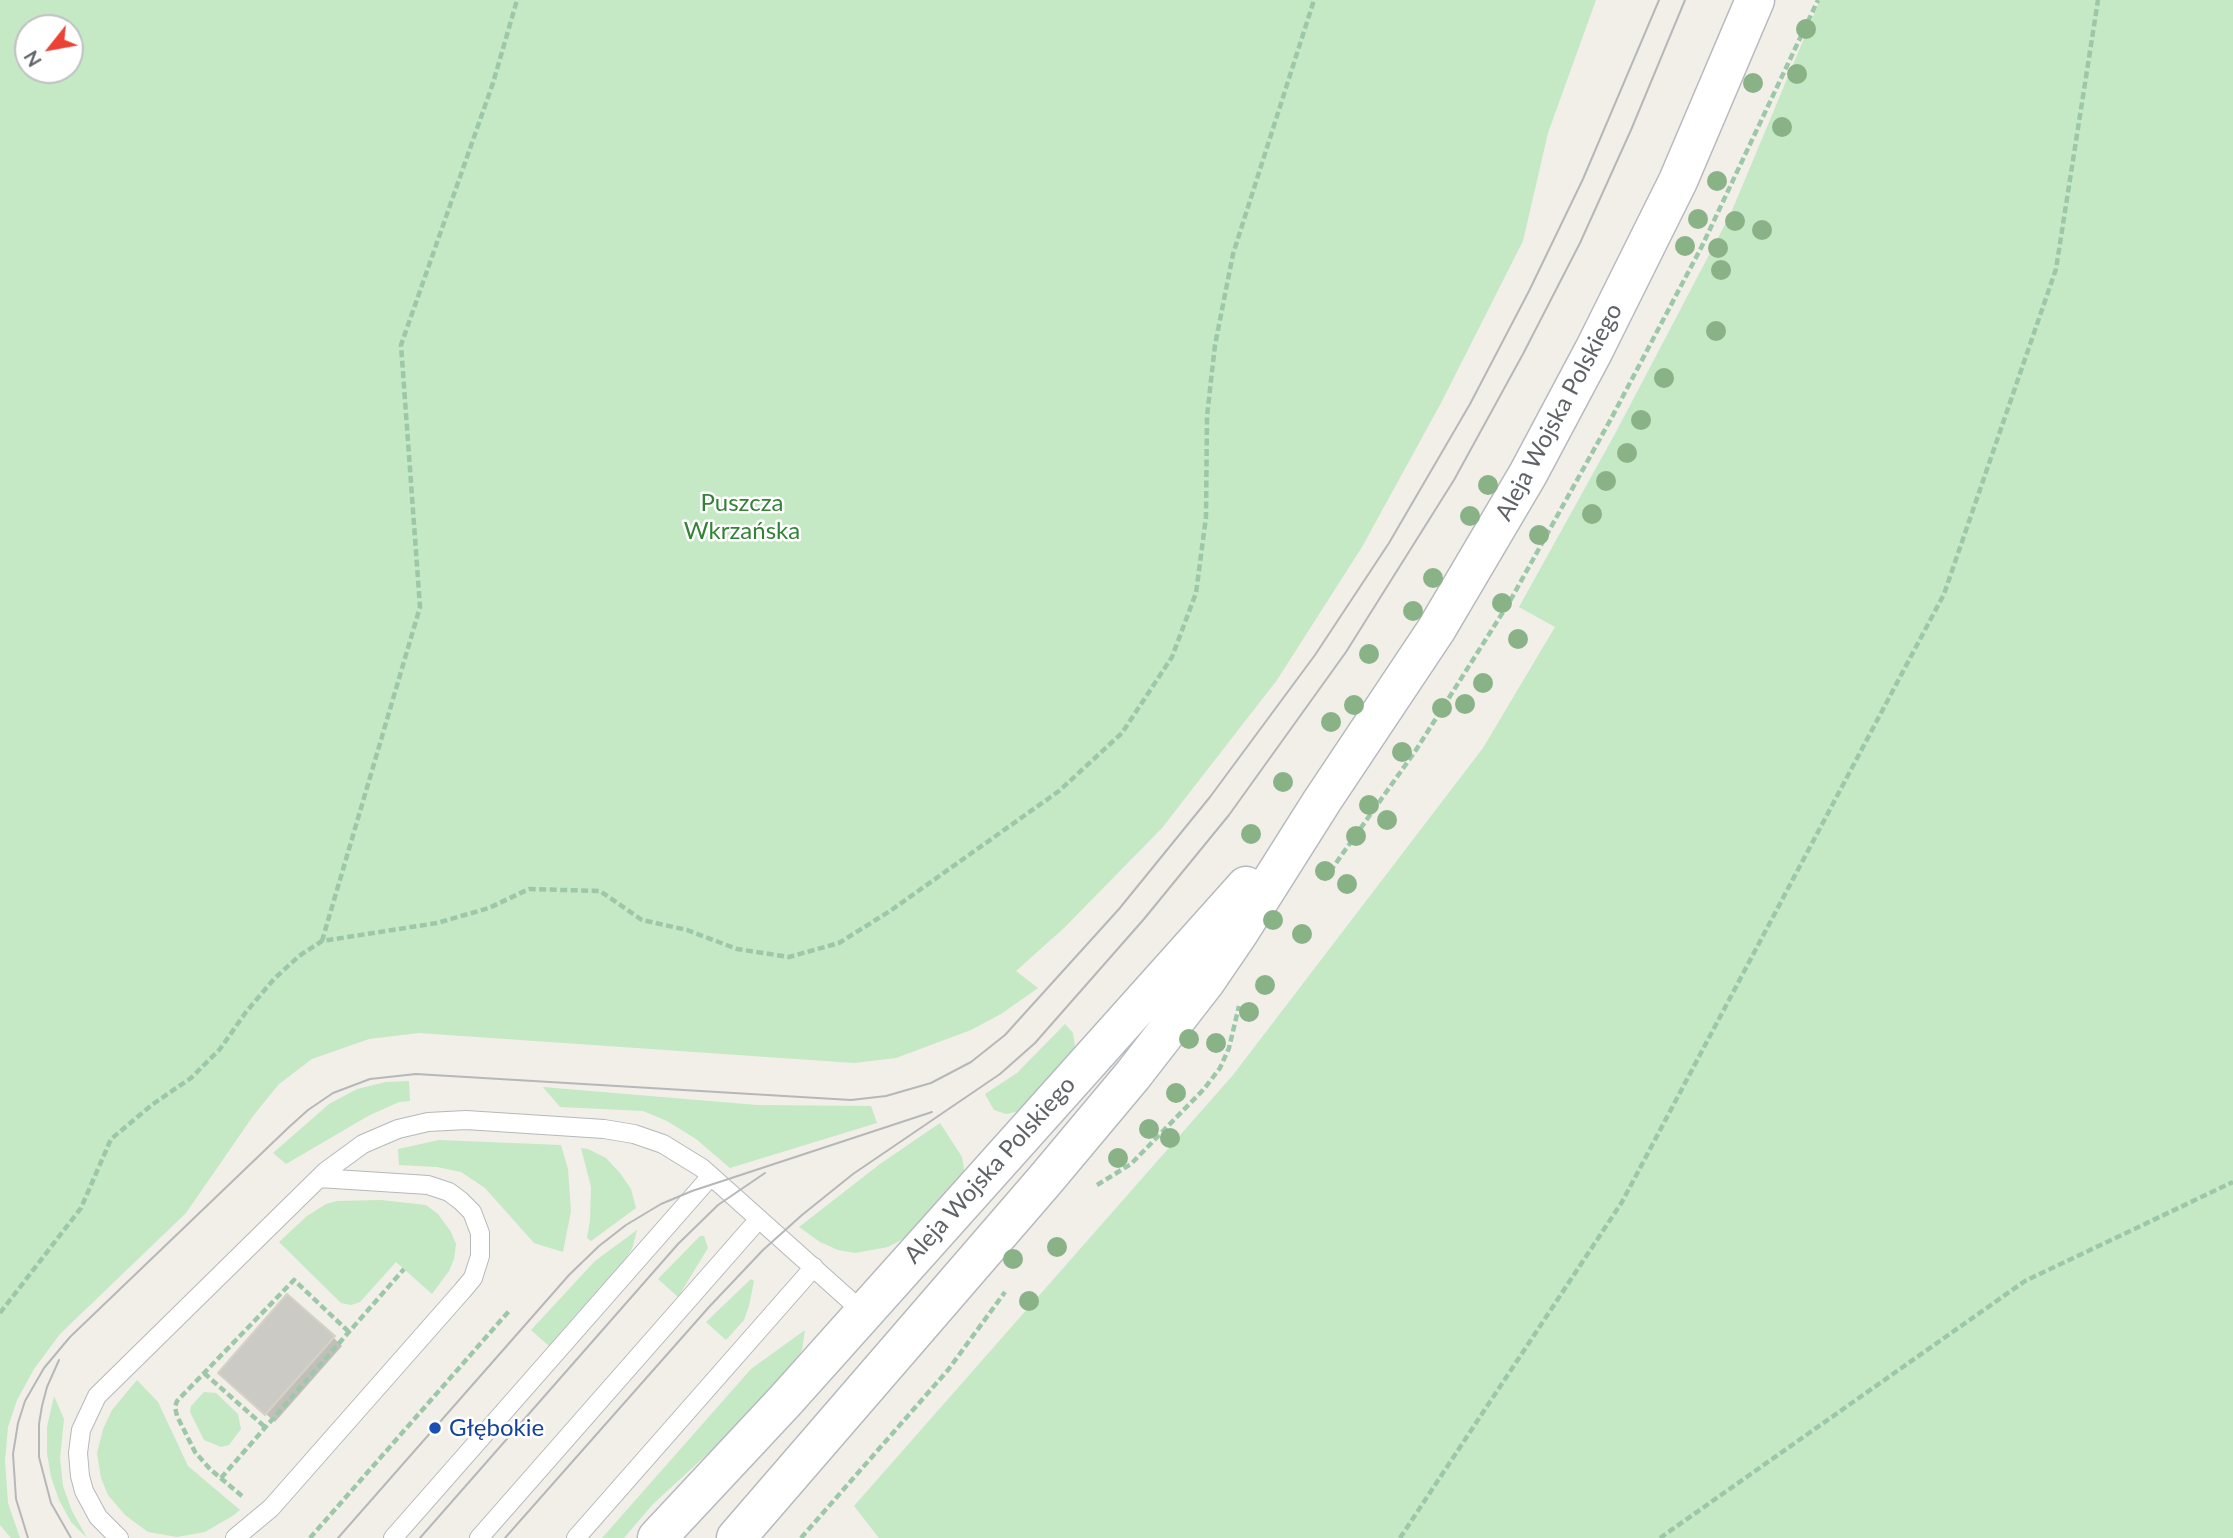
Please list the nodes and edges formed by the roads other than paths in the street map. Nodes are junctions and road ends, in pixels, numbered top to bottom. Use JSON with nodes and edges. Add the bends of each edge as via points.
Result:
{"nodes":[{"id":1,"x":1755,"y":0,"type":"edge"},
{"id":2,"x":1322,"y":801,"type":"junction"},
{"id":3,"x":711,"y":1177,"type":"junction"},
{"id":4,"x":320,"y":1178,"type":"junction"},
{"id":5,"x":759,"y":1219,"type":"junction"},
{"id":6,"x":814,"y":1267,"type":"junction"},
{"id":7,"x":863,"y":1312,"type":"junction"},
{"id":8,"x":119,"y":1538,"type":"edge"},
{"id":9,"x":235,"y":1538,"type":"edge"},
{"id":10,"x":393,"y":1538,"type":"edge"},
{"id":11,"x":478,"y":1538,"type":"edge"},
{"id":12,"x":576,"y":1538,"type":"edge"},
{"id":13,"x":657,"y":1538,"type":"edge"},
{"id":14,"x":736,"y":1538,"type":"edge"}],
"edges":[{"from":1,"to":2,"type":"main road","name":"Aleja Wojska Polskiego","via":[[1678,181],[1534,462],[1436,630]]},
{"from":2,"to":7,"type":"main road","name":"Aleja Wojska Polskiego"},
{"from":2,"to":14,"type":"main road","name":"Aleja Wojska Polskiego","via":[[1238,934],[1166,1033]]},
{"from":3,"to":4,"type":"lane","via":[[670,1148],[626,1132],[451,1120],[384,1133],[350,1152]]},
{"from":3,"to":5,"type":"lane"},
{"from":3,"to":10,"type":"lane"},
{"from":4,"to":8,"type":"lane","via":[[92,1402],[81,1430],[80,1476],[98,1517]]},
{"from":4,"to":9,"type":"lane","via":[[428,1185],[449,1192],[472,1212],[480,1233],[481,1256],[463,1290],[264,1515]]},
{"from":5,"to":6,"type":"lane"},
{"from":5,"to":11,"type":"lane"},
{"from":6,"to":7,"type":"lane"},
{"from":6,"to":12,"type":"lane"},
{"from":7,"to":13,"type":"main road","name":"Aleja Wojska Polskiego"}]}
